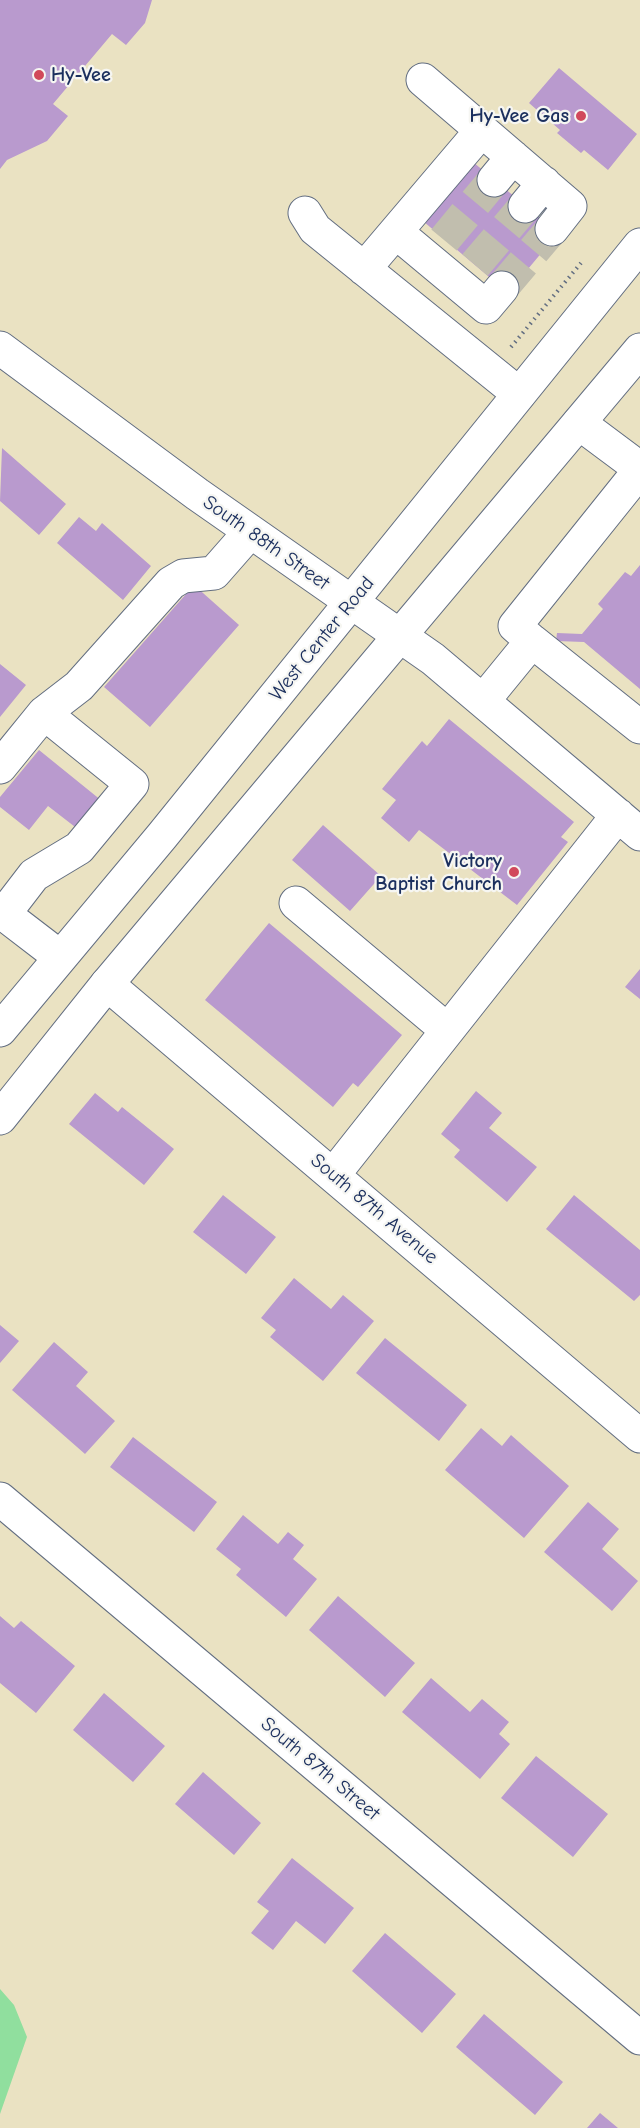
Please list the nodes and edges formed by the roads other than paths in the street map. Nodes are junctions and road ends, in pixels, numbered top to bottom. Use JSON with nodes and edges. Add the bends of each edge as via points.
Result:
{"nodes":[{"id":1,"x":423,"y":80,"type":"dead end"},
{"id":2,"x":482,"y":130,"type":"junction"},
{"id":3,"x":305,"y":213,"type":"dead end"},
{"id":4,"x":552,"y":228,"type":"tunnel mouth"},
{"id":5,"x":396,"y":232,"type":"junction"},
{"id":6,"x":640,"y":245,"type":"edge"},
{"id":7,"x":364,"y":269,"type":"junction"},
{"id":8,"x":502,"y":288,"type":"tunnel mouth"},
{"id":9,"x":0,"y":348,"type":"edge"},
{"id":10,"x":640,"y":350,"type":"edge"},
{"id":11,"x":519,"y":394,"type":"junction"},
{"id":12,"x":579,"y":423,"type":"junction"},
{"id":13,"x":640,"y":472,"type":"edge"},
{"id":14,"x":250,"y":532,"type":"junction"},
{"id":15,"x":351,"y":603,"type":"junction"},
{"id":16,"x":401,"y":636,"type":"junction"},
{"id":17,"x":532,"y":641,"type":"junction"},
{"id":18,"x":483,"y":701,"type":"junction"},
{"id":19,"x":44,"y":713,"type":"junction"},
{"id":20,"x":640,"y":727,"type":"edge"},
{"id":21,"x":0,"y":767,"type":"edge"},
{"id":22,"x":634,"y":829,"type":"edge"},
{"id":23,"x":296,"y":903,"type":"dead end"},
{"id":24,"x":2,"y":912,"type":"edge"},
{"id":25,"x":60,"y":957,"type":"junction"},
{"id":26,"x":107,"y":984,"type":"junction"},
{"id":27,"x":0,"y":1030,"type":"edge"},
{"id":28,"x":447,"y":1030,"type":"junction"},
{"id":29,"x":0,"y":1118,"type":"edge"},
{"id":30,"x":334,"y":1174,"type":"junction"},
{"id":31,"x":640,"y":1436,"type":"edge"},
{"id":32,"x":0,"y":1499,"type":"edge"},
{"id":33,"x":640,"y":2038,"type":"edge"}],
"edges":[{"from":1,"to":2,"type":"street"},
{"from":2,"to":4,"type":"street","via":[[504,169],[534,194],[570,206]]},
{"from":2,"to":5,"type":"street"},
{"from":3,"to":7,"type":"street","via":[[315,229]]},
{"from":5,"to":7,"type":"street"},
{"from":5,"to":8,"type":"street","via":[[436,249],[467,275],[486,307]]},
{"from":6,"to":11,"type":"street","name":"West Center Road"},
{"from":7,"to":11,"type":"street"},
{"from":9,"to":14,"type":"street","name":"South 88th Street"},
{"from":10,"to":12,"type":"street"},
{"from":11,"to":15,"type":"street","name":"West Center Road"},
{"from":12,"to":13,"type":"street"},
{"from":12,"to":16,"type":"street"},
{"from":13,"to":17,"type":"street","via":[[515,626]]},
{"from":14,"to":15,"type":"street","name":"South 88th Street"},
{"from":14,"to":19,"type":"street","via":[[214,573],[183,576],[171,583],[80,686]]},
{"from":15,"to":16,"type":"street","name":"South 88th Street"},
{"from":15,"to":25,"type":"street","name":"West Center Road"},
{"from":16,"to":18,"type":"street","name":"South 88th Street"},
{"from":16,"to":26,"type":"street"},
{"from":17,"to":18,"type":"street"},
{"from":17,"to":20,"type":"street"},
{"from":18,"to":22,"type":"street","name":"South 88th Street"},
{"from":19,"to":21,"type":"street"},
{"from":19,"to":24,"type":"street","via":[[132,784],[79,848],[34,875]]},
{"from":22,"to":28,"type":"street"},
{"from":23,"to":28,"type":"street"},
{"from":24,"to":25,"type":"street"},
{"from":25,"to":27,"type":"street","name":"West Center Road"},
{"from":26,"to":29,"type":"street"},
{"from":26,"to":30,"type":"street","name":"South 87th Avenue"},
{"from":28,"to":30,"type":"street"},
{"from":30,"to":31,"type":"street","name":"South 87th Avenue"},
{"from":32,"to":33,"type":"street","name":"South 87th Street"}]}
